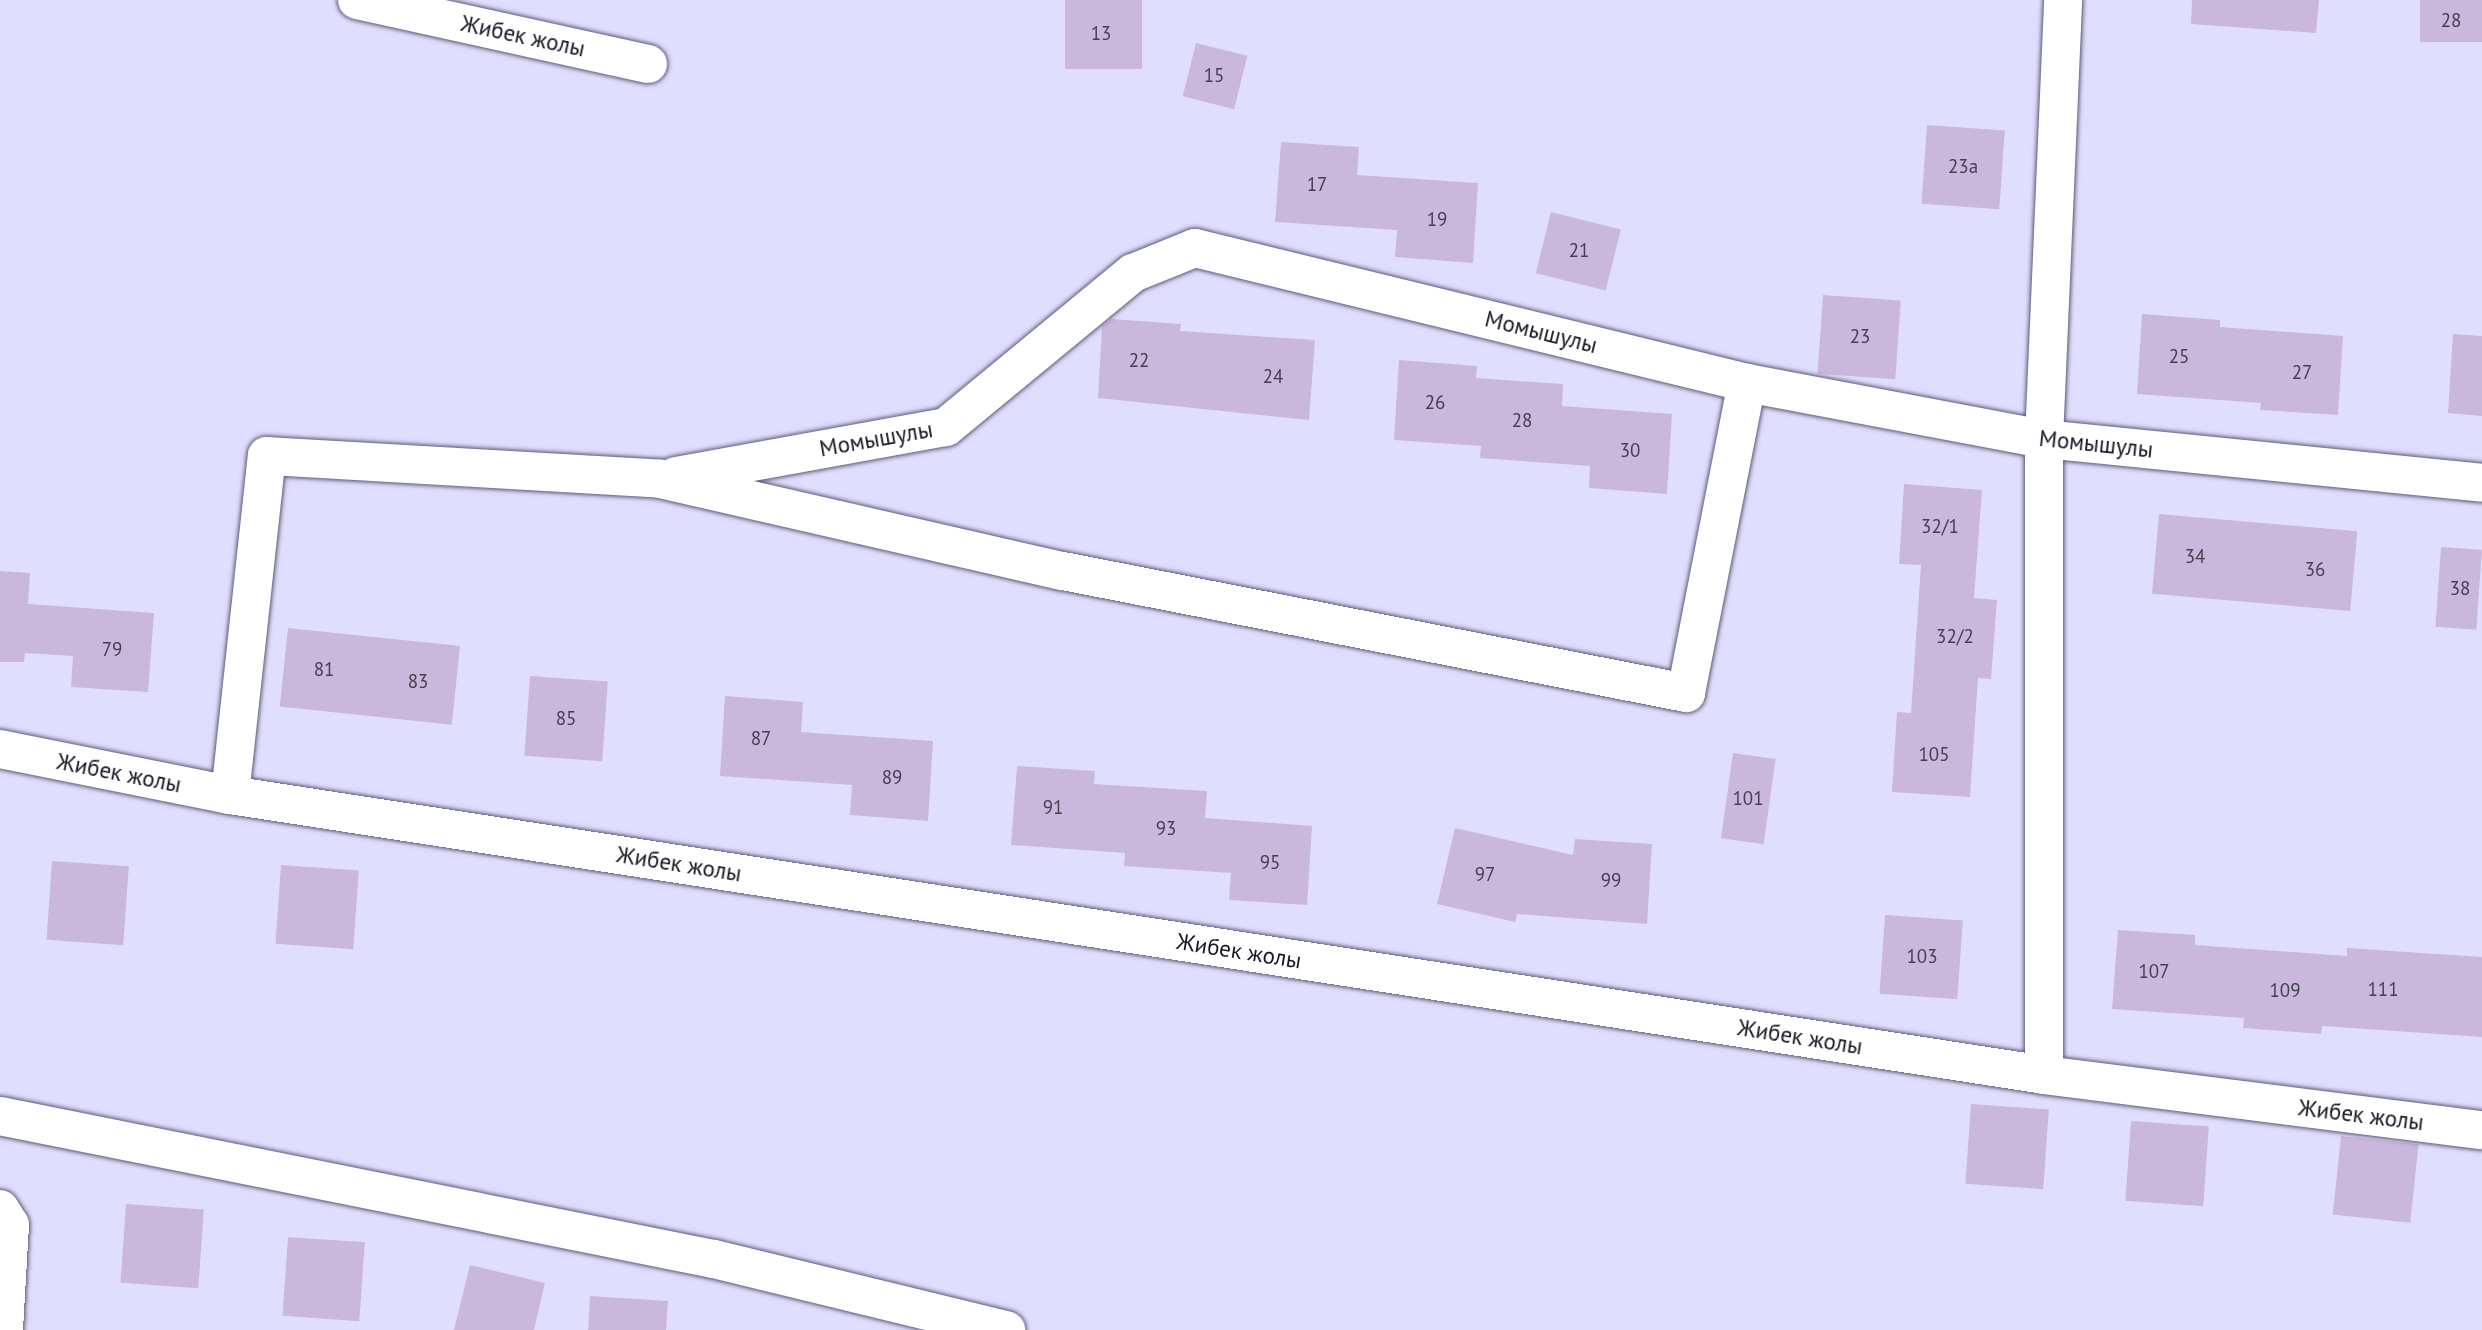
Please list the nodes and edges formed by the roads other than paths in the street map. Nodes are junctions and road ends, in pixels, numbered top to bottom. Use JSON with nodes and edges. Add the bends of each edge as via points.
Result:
{"nodes":[{"id":1,"x":357,"y":0,"type":"edge"},
{"id":2,"x":2063,"y":0,"type":"edge"},
{"id":3,"x":648,"y":64,"type":"dead end"},
{"id":4,"x":1747,"y":383,"type":"junction"},
{"id":5,"x":2044,"y":439,"type":"junction"},
{"id":6,"x":660,"y":479,"type":"junction"},
{"id":7,"x":2482,"y":484,"type":"edge"},
{"id":8,"x":0,"y":750,"type":"edge"},
{"id":9,"x":230,"y":795,"type":"junction"},
{"id":10,"x":2044,"y":1075,"type":"junction"},
{"id":11,"x":0,"y":1116,"type":"edge"},
{"id":12,"x":2482,"y":1130,"type":"edge"},
{"id":13,"x":0,"y":1209,"type":"edge"},
{"id":14,"x":4,"y":1330,"type":"edge"},
{"id":15,"x":1006,"y":1330,"type":"edge"}],
"edges":[{"from":1,"to":3,"type":"street","name":"Жибек жолы"},
{"from":2,"to":5,"type":"street"},
{"from":4,"to":5,"type":"street","name":"Момышулы"},
{"from":4,"to":6,"type":"street","name":"Момышулы","via":[[1195,248],[1133,273],[946,427]]},
{"from":4,"to":6,"type":"street","via":[[1686,693],[1063,571]]},
{"from":5,"to":7,"type":"street","name":"Момышулы"},
{"from":5,"to":10,"type":"street"},
{"from":6,"to":9,"type":"street","via":[[268,456]]},
{"from":8,"to":9,"type":"street","name":"Жибек жолы"},
{"from":9,"to":10,"type":"street","name":"Жибек жолы"},
{"from":10,"to":12,"type":"street","name":"Жибек жолы"},
{"from":11,"to":15,"type":"street","via":[[714,1259]]},
{"from":13,"to":14,"type":"street","via":[[10,1225]]}]}
